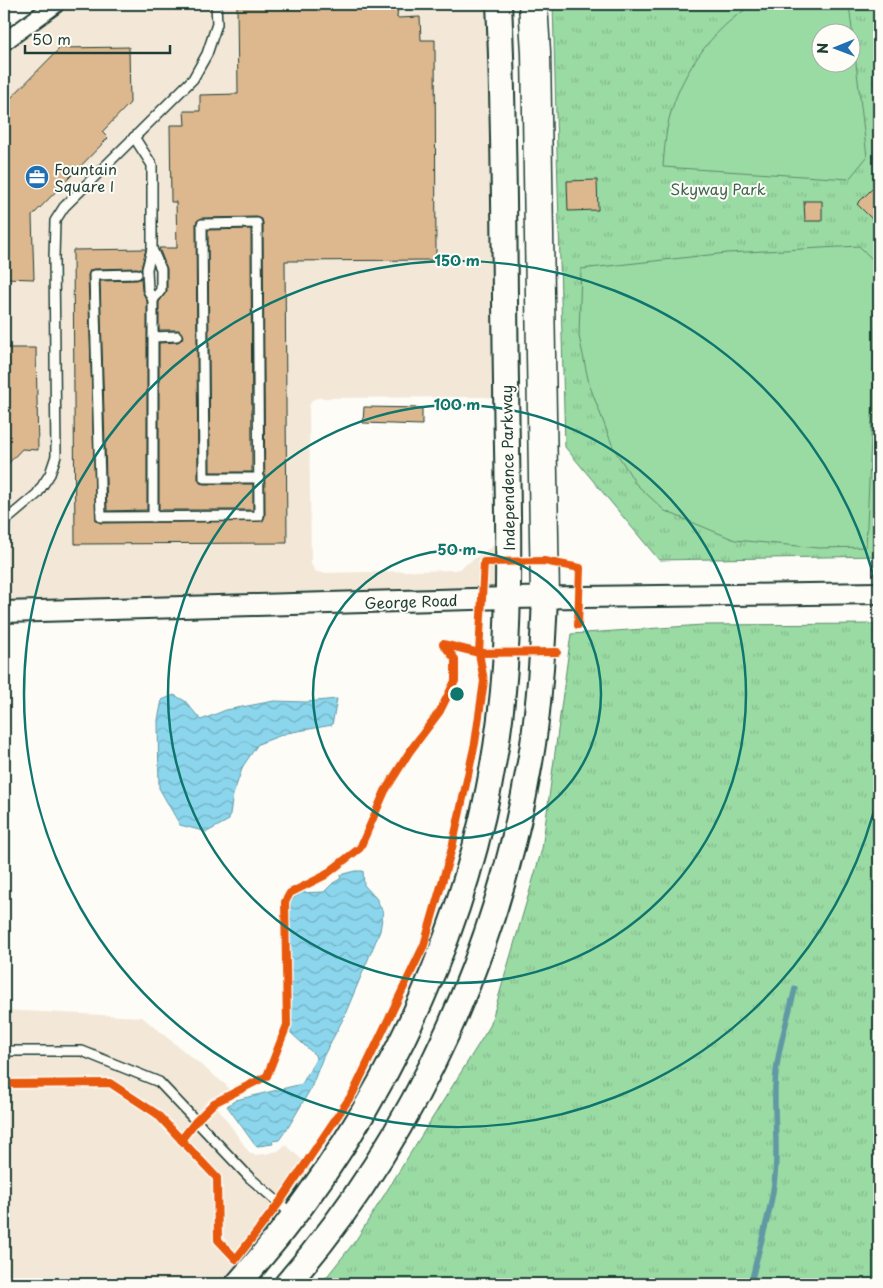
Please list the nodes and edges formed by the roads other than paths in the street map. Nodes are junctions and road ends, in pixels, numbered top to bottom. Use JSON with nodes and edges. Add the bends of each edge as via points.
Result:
{"nodes":[{"id":1,"x":56,"y":4,"type":"edge"},
{"id":2,"x":216,"y":4,"type":"edge"},
{"id":3,"x":498,"y":4,"type":"edge"},
{"id":4,"x":533,"y":4,"type":"edge"},
{"id":5,"x":4,"y":42,"type":"edge"},
{"id":6,"x":134,"y":137,"type":"junction"},
{"id":7,"x":152,"y":248,"type":"junction"},
{"id":8,"x":137,"y":274,"type":"dead end"},
{"id":9,"x":152,"y":300,"type":"junction"},
{"id":10,"x":176,"y":336,"type":"dead end"},
{"id":11,"x":152,"y":337,"type":"junction"},
{"id":12,"x":258,"y":478,"type":"junction"},
{"id":13,"x":154,"y":517,"type":"junction"},
{"id":14,"x":4,"y":522,"type":"edge"},
{"id":15,"x":879,"y":593,"type":"edge"},
{"id":16,"x":508,"y":598,"type":"junction"},
{"id":17,"x":545,"y":598,"type":"junction"},
{"id":18,"x":4,"y":612,"type":"edge"},
{"id":19,"x":4,"y":1051,"type":"edge"},
{"id":20,"x":295,"y":1216,"type":"junction"},
{"id":21,"x":238,"y":1284,"type":"edge"},
{"id":22,"x":287,"y":1284,"type":"edge"}],
"edges":[{"from":1,"to":5,"type":"street"},
{"from":2,"to":6,"type":"lane","via":[[214,32],[207,54],[193,79]]},
{"from":3,"to":16,"type":"main road","name":"Independence Parkway","via":[[504,184]]},
{"from":4,"to":17,"type":"highway"},
{"from":6,"to":7,"type":"lane","via":[[152,165]]},
{"from":6,"to":14,"type":"lane","via":[[64,207],[55,221],[56,456],[50,474],[36,494]]},
{"from":7,"to":9,"type":"lane","via":[[147,269]]},
{"from":7,"to":9,"type":"lane","via":[[161,269],[161,290]]},
{"from":8,"to":13,"type":"lane","via":[[94,275],[101,517]]},
{"from":9,"to":11,"type":"lane"},
{"from":10,"to":11,"type":"lane"},
{"from":11,"to":13,"type":"lane"},
{"from":12,"to":12,"type":"lane","via":[[257,223],[202,224],[204,478]]},
{"from":12,"to":13,"type":"lane","via":[[259,516]]},
{"from":15,"to":17,"type":"street","name":"George Road"},
{"from":16,"to":17,"type":"street","name":"George Road"},
{"from":16,"to":18,"type":"street","name":"George Road"},
{"from":16,"to":20,"type":"main road","name":"Independence Parkway","via":[[504,677],[491,772],[477,840],[460,898],[425,993],[395,1057],[343,1148]]},
{"from":17,"to":22,"type":"main road","via":[[540,684],[527,778],[497,903],[468,983],[402,1122],[342,1214]]},
{"from":19,"to":20,"type":"lane","via":[[82,1051],[158,1082],[250,1178]]},
{"from":20,"to":21,"type":"main road","name":"Independence Parkway"}]}
